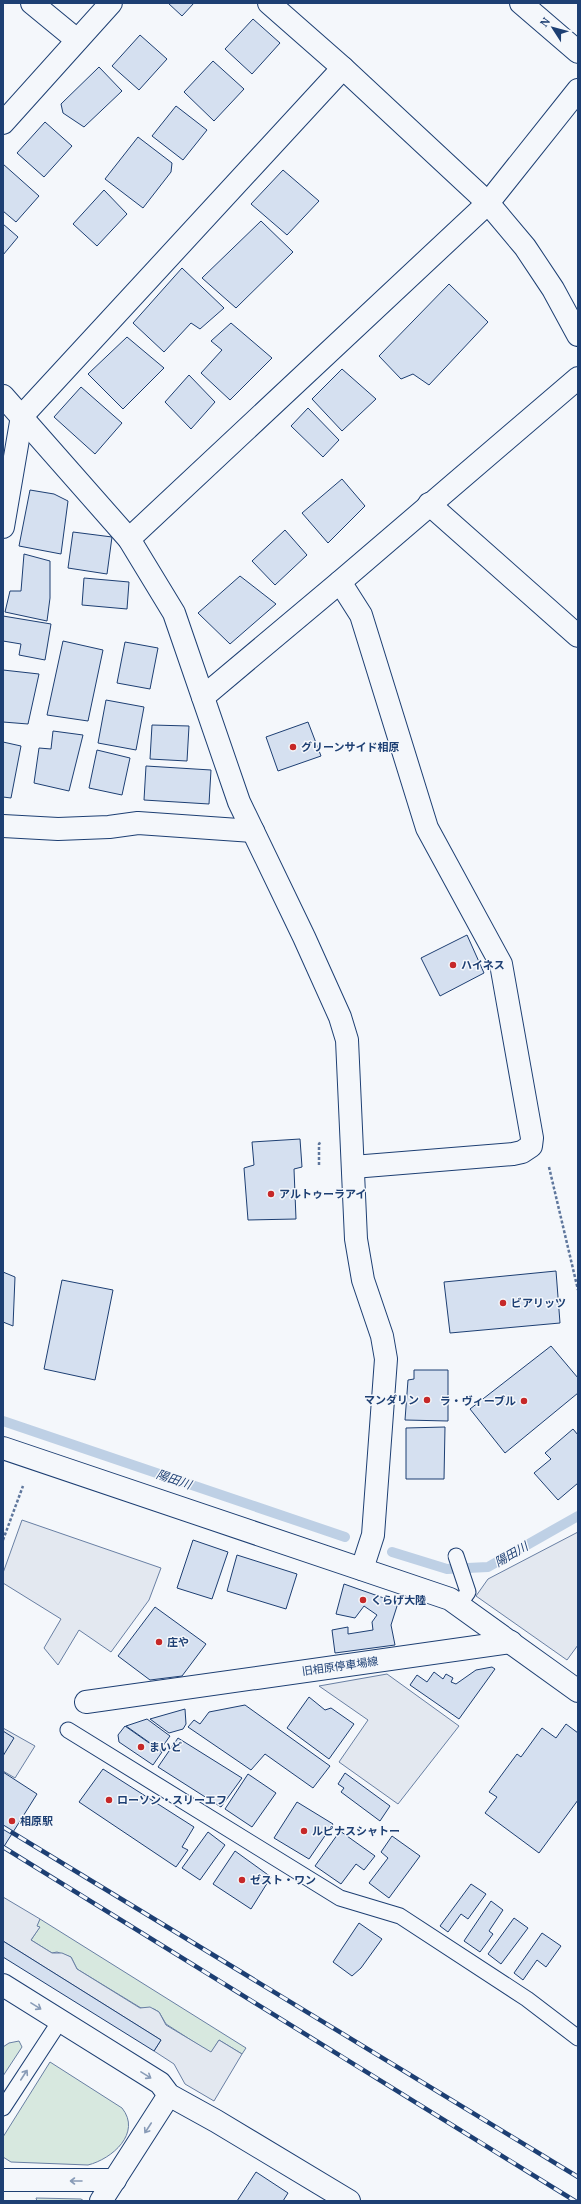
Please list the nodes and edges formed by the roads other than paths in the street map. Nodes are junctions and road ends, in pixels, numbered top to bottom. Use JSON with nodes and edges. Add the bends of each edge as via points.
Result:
{"nodes":[{"id":1,"x":32,"y":3,"type":"edge"},
{"id":2,"x":111,"y":3,"type":"edge"},
{"id":3,"x":269,"y":3,"type":"edge"},
{"id":4,"x":521,"y":3,"type":"edge"},
{"id":5,"x":77,"y":40,"type":"junction"},
{"id":6,"x":578,"y":52,"type":"edge"},
{"id":7,"x":344,"y":68,"type":"junction"},
{"id":8,"x":578,"y":90,"type":"edge"},
{"id":9,"x":3,"y":123,"type":"edge"},
{"id":10,"x":488,"y":203,"type":"junction"},
{"id":11,"x":578,"y":336,"type":"edge"},
{"id":12,"x":578,"y":378,"type":"edge"},
{"id":13,"x":3,"y":396,"type":"edge"},
{"id":14,"x":22,"y":416,"type":"junction"},
{"id":15,"x":429,"y":504,"type":"junction"},
{"id":16,"x":3,"y":527,"type":"edge"},
{"id":17,"x":129,"y":539,"type":"junction"},
{"id":18,"x":340,"y":582,"type":"junction"},
{"id":19,"x":578,"y":636,"type":"edge"},
{"id":20,"x":203,"y":697,"type":"junction"},
{"id":21,"x":3,"y":826,"type":"edge"},
{"id":22,"x":253,"y":831,"type":"junction"},
{"id":23,"x":353,"y":1168,"type":"junction"},
{"id":24,"x":3,"y":1448,"type":"edge"},
{"id":25,"x":456,"y":1556,"type":"dead end"},
{"id":26,"x":362,"y":1569,"type":"junction"},
{"id":27,"x":458,"y":1606,"type":"junction"},
{"id":28,"x":511,"y":1642,"type":"junction"},
{"id":29,"x":578,"y":1691,"type":"edge"},
{"id":30,"x":86,"y":1702,"type":"dead end"},
{"id":31,"x":68,"y":1730,"type":"dead end"},
{"id":32,"x":3,"y":1985,"type":"edge"},
{"id":33,"x":60,"y":2021,"type":"junction"},
{"id":34,"x":578,"y":2038,"type":"edge"},
{"id":35,"x":169,"y":2095,"type":"junction"},
{"id":36,"x":3,"y":2108,"type":"edge"},
{"id":37,"x":3,"y":2180,"type":"edge"},
{"id":38,"x":115,"y":2180,"type":"junction"},
{"id":39,"x":345,"y":2200,"type":"edge"},
{"id":40,"x":101,"y":2201,"type":"edge"}],
"edges":[{"from":1,"to":5,"type":"street"},
{"from":2,"to":5,"type":"street"},
{"from":3,"to":7,"type":"street"},
{"from":4,"to":6,"type":"street"},
{"from":5,"to":9,"type":"street"},
{"from":7,"to":10,"type":"street"},
{"from":7,"to":14,"type":"street"},
{"from":8,"to":10,"type":"street"},
{"from":10,"to":11,"type":"street","via":[[525,247],[553,289]]},
{"from":10,"to":17,"type":"street"},
{"from":12,"to":15,"type":"street"},
{"from":13,"to":14,"type":"street"},
{"from":14,"to":16,"type":"street"},
{"from":14,"to":17,"type":"street"},
{"from":15,"to":18,"type":"street"},
{"from":15,"to":19,"type":"street"},
{"from":17,"to":20,"type":"street","via":[[174,613]]},
{"from":18,"to":20,"type":"street"},
{"from":18,"to":23,"type":"street","via":[[361,615],[427,828],[501,964],[531,1127],[531,1146],[522,1152]]},
{"from":20,"to":22,"type":"street","via":[[239,802]]},
{"from":21,"to":22,"type":"street","via":[[58,829],[138,824]]},
{"from":22,"to":23,"type":"street","via":[[340,1017],[347,1040]]},
{"from":23,"to":26,"type":"street","via":[[356,1239],[360,1266],[366,1293],[382,1336],[386,1359],[373,1535]]},
{"from":24,"to":26,"type":"street"},
{"from":25,"to":27,"type":"lane","via":[[468,1592]]},
{"from":26,"to":27,"type":"street","via":[[450,1599]]},
{"from":27,"to":28,"type":"street"},
{"from":28,"to":29,"type":"street"},
{"from":28,"to":30,"type":"street","name":"旧相原停車場線"},
{"from":31,"to":34,"type":"lane","via":[[340,1898],[400,1916],[515,1990]]},
{"from":32,"to":33,"type":"street","one_way":true},
{"from":33,"to":35,"type":"street","one_way":true,"via":[[160,2083]]},
{"from":36,"to":33,"type":"lane","one_way":true},
{"from":35,"to":38,"type":"street","one_way":true},
{"from":35,"to":39,"type":"street"},
{"from":38,"to":37,"type":"street","one_way":true},
{"from":38,"to":40,"type":"street"}]}
